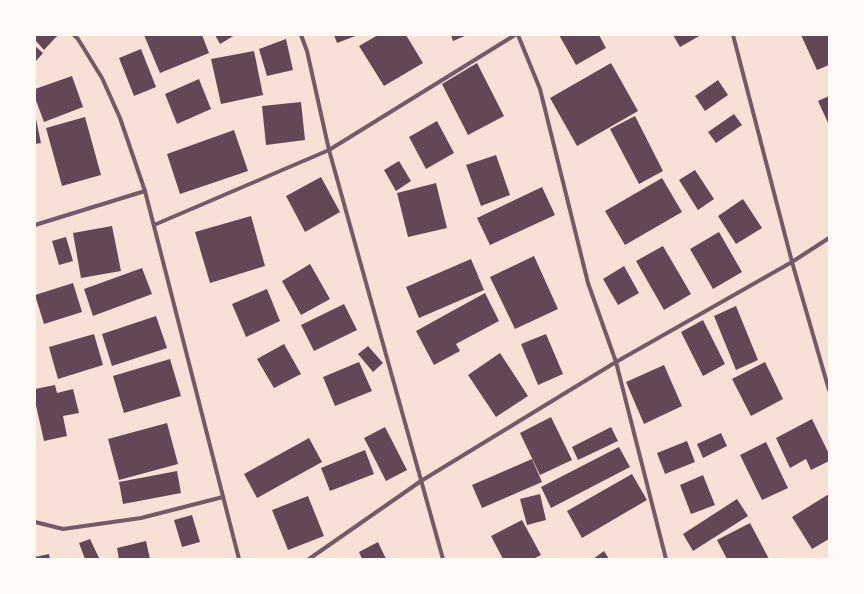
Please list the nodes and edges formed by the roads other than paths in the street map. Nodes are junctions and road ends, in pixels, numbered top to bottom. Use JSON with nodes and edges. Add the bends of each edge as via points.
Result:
{"nodes":[{"id":1,"x":74,"y":35,"type":"edge"},
{"id":2,"x":301,"y":35,"type":"edge"},
{"id":3,"x":516,"y":35,"type":"edge"},
{"id":4,"x":733,"y":35,"type":"edge"},
{"id":5,"x":329,"y":150,"type":"junction"},
{"id":6,"x":145,"y":191,"type":"junction"},
{"id":7,"x":35,"y":225,"type":"edge"},
{"id":8,"x":154,"y":225,"type":"junction"},
{"id":9,"x":829,"y":238,"type":"edge"},
{"id":10,"x":792,"y":262,"type":"junction"},
{"id":11,"x":616,"y":362,"type":"junction"},
{"id":12,"x":829,"y":390,"type":"edge"},
{"id":13,"x":421,"y":481,"type":"junction"},
{"id":14,"x":223,"y":497,"type":"junction"},
{"id":15,"x":35,"y":522,"type":"edge"},
{"id":16,"x":239,"y":559,"type":"edge"},
{"id":17,"x":309,"y":559,"type":"edge"},
{"id":18,"x":443,"y":559,"type":"edge"},
{"id":19,"x":666,"y":559,"type":"edge"}],
"edges":[{"from":1,"to":6,"type":"street","via":[[102,78],[120,118]]},
{"from":2,"to":5,"type":"street"},
{"from":3,"to":5,"type":"street"},
{"from":3,"to":11,"type":"street","via":[[540,89],[588,283]]},
{"from":4,"to":10,"type":"street"},
{"from":5,"to":8,"type":"street"},
{"from":5,"to":13,"type":"street"},
{"from":6,"to":7,"type":"street"},
{"from":6,"to":8,"type":"street"},
{"from":8,"to":14,"type":"street"},
{"from":9,"to":10,"type":"street"},
{"from":10,"to":11,"type":"street"},
{"from":10,"to":12,"type":"street"},
{"from":11,"to":13,"type":"street"},
{"from":11,"to":19,"type":"street"},
{"from":13,"to":17,"type":"street"},
{"from":13,"to":18,"type":"street"},
{"from":14,"to":15,"type":"street","via":[[141,518],[63,529]]},
{"from":14,"to":16,"type":"street"}]}
